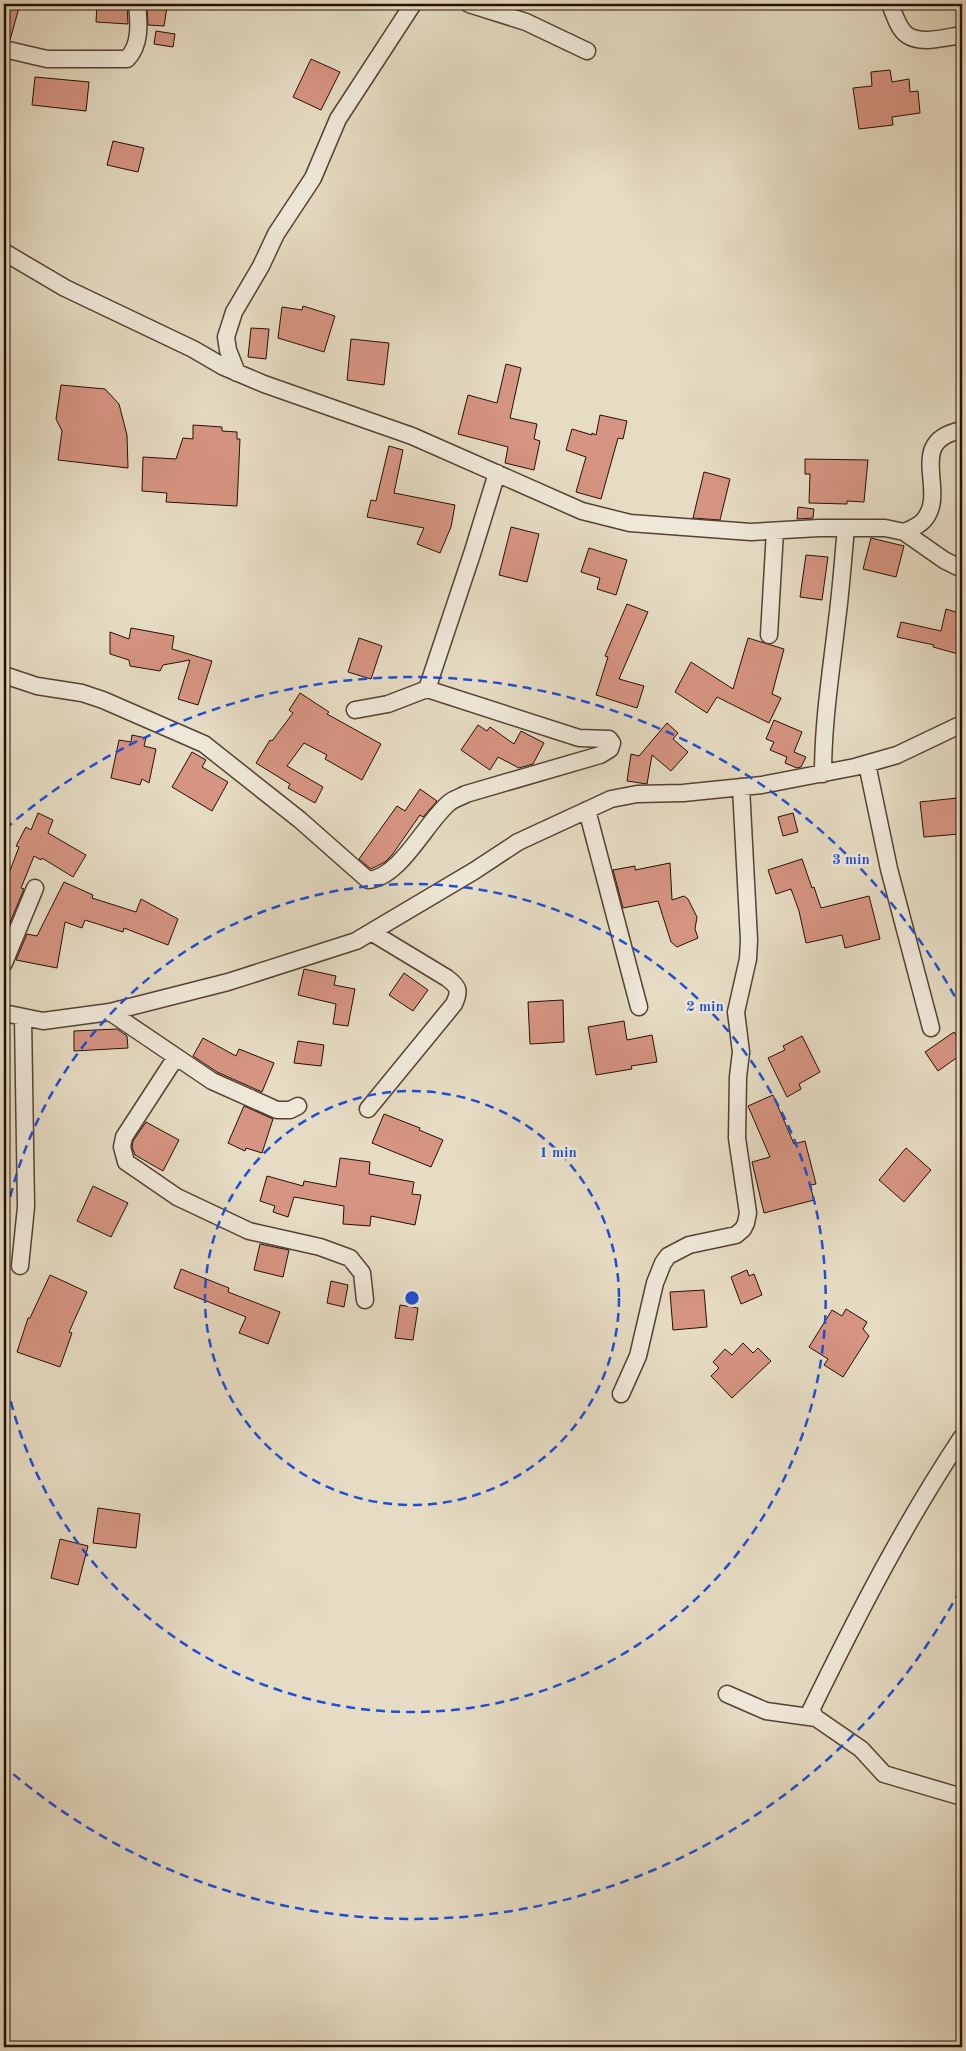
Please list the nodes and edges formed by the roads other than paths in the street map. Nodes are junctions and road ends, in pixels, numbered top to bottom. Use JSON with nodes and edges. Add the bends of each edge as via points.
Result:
{"nodes":[{"id":1,"x":137,"y":4,"type":"edge"},
{"id":2,"x":413,"y":4,"type":"edge"},
{"id":3,"x":469,"y":4,"type":"edge"},
{"id":4,"x":890,"y":4,"type":"edge"},
{"id":5,"x":962,"y":36,"type":"edge"},
{"id":6,"x":4,"y":49,"type":"edge"},
{"id":7,"x":587,"y":51,"type":"dead end"},
{"id":8,"x":4,"y":252,"type":"edge"},
{"id":9,"x":237,"y":373,"type":"junction"},
{"id":10,"x":962,"y":430,"type":"edge"},
{"id":11,"x":497,"y":473,"type":"junction"},
{"id":12,"x":846,"y":528,"type":"junction"},
{"id":13,"x":775,"y":531,"type":"junction"},
{"id":14,"x":904,"y":532,"type":"junction"},
{"id":15,"x":962,"y":570,"type":"edge"},
{"id":16,"x":769,"y":635,"type":"dead end"},
{"id":17,"x":4,"y":675,"type":"edge"},
{"id":18,"x":427,"y":689,"type":"junction"},
{"id":19,"x":355,"y":710,"type":"dead end"},
{"id":20,"x":962,"y":724,"type":"edge"},
{"id":21,"x":867,"y":764,"type":"junction"},
{"id":22,"x":823,"y":774,"type":"junction"},
{"id":23,"x":741,"y":787,"type":"junction"},
{"id":24,"x":587,"y":810,"type":"junction"},
{"id":25,"x":35,"y":888,"type":"dead end"},
{"id":26,"x":371,"y":932,"type":"junction"},
{"id":27,"x":4,"y":963,"type":"edge"},
{"id":28,"x":639,"y":1007,"type":"dead end"},
{"id":29,"x":110,"y":1012,"type":"junction"},
{"id":30,"x":4,"y":1013,"type":"edge"},
{"id":31,"x":23,"y":1018,"type":"junction"},
{"id":32,"x":931,"y":1028,"type":"dead end"},
{"id":33,"x":176,"y":1057,"type":"junction"},
{"id":34,"x":298,"y":1106,"type":"dead end"},
{"id":35,"x":368,"y":1109,"type":"dead end"},
{"id":36,"x":20,"y":1266,"type":"dead end"},
{"id":37,"x":364,"y":1300,"type":"dead end"},
{"id":38,"x":621,"y":1394,"type":"dead end"},
{"id":39,"x":962,"y":1438,"type":"edge"},
{"id":40,"x":727,"y":1694,"type":"dead end"},
{"id":41,"x":816,"y":1718,"type":"junction"},
{"id":42,"x":962,"y":1797,"type":"edge"}],
"edges":[{"from":1,"to":6,"type":"street","via":[[139,26],[133,53],[127,59],[46,59]]},
{"from":2,"to":9,"type":"street","via":[[338,119],[313,178],[276,234],[234,312],[226,337]]},
{"from":3,"to":7,"type":"street","via":[[526,22]]},
{"from":4,"to":5,"type":"street","via":[[906,35],[918,40]]},
{"from":8,"to":9,"type":"street","via":[[65,288],[160,332]]},
{"from":9,"to":11,"type":"street","via":[[412,436]]},
{"from":10,"to":14,"type":"street","via":[[944,436],[932,449],[929,512],[918,526]]},
{"from":11,"to":13,"type":"street","via":[[582,511],[630,523]]},
{"from":11,"to":18,"type":"street"},
{"from":12,"to":13,"type":"street"},
{"from":12,"to":14,"type":"street","via":[[885,528]]},
{"from":12,"to":22,"type":"street","via":[[826,704]]},
{"from":13,"to":16,"type":"street"},
{"from":14,"to":15,"type":"street"},
{"from":17,"to":18,"type":"street","via":[[37,686],[103,700],[204,744],[300,820],[368,880],[377,879],[396,864],[449,803],[466,794],[600,756],[610,749],[612,743],[609,739],[579,738]]},
{"from":18,"to":19,"type":"street","via":[[388,704]]},
{"from":20,"to":21,"type":"street","via":[[897,755]]},
{"from":21,"to":22,"type":"street"},
{"from":21,"to":32,"type":"street","via":[[889,869]]},
{"from":22,"to":23,"type":"street"},
{"from":23,"to":24,"type":"street","via":[[624,795]]},
{"from":23,"to":38,"type":"street","via":[[749,940],[736,1012],[741,1052],[737,1138],[748,1213],[743,1229],[736,1235],[689,1245],[668,1256],[663,1263],[655,1282],[638,1356]]},
{"from":24,"to":26,"type":"street","via":[[518,842]]},
{"from":24,"to":28,"type":"street"},
{"from":25,"to":27,"type":"street"},
{"from":26,"to":29,"type":"street","via":[[356,941],[228,982]]},
{"from":26,"to":35,"type":"street","via":[[447,978],[457,986],[459,993],[454,1004]]},
{"from":29,"to":31,"type":"street","via":[[43,1021]]},
{"from":29,"to":33,"type":"street"},
{"from":30,"to":31,"type":"street"},
{"from":31,"to":36,"type":"street","via":[[26,1207]]},
{"from":33,"to":34,"type":"street","via":[[212,1081],[277,1110]]},
{"from":33,"to":37,"type":"street","via":[[124,1137],[122,1147],[126,1162],[177,1197],[249,1231],[320,1247],[350,1258],[362,1273]]},
{"from":39,"to":41,"type":"street","via":[[931,1484],[862,1606],[812,1710]]},
{"from":40,"to":41,"type":"street","via":[[766,1712]]},
{"from":41,"to":42,"type":"street","via":[[861,1750],[884,1774]]}]}
